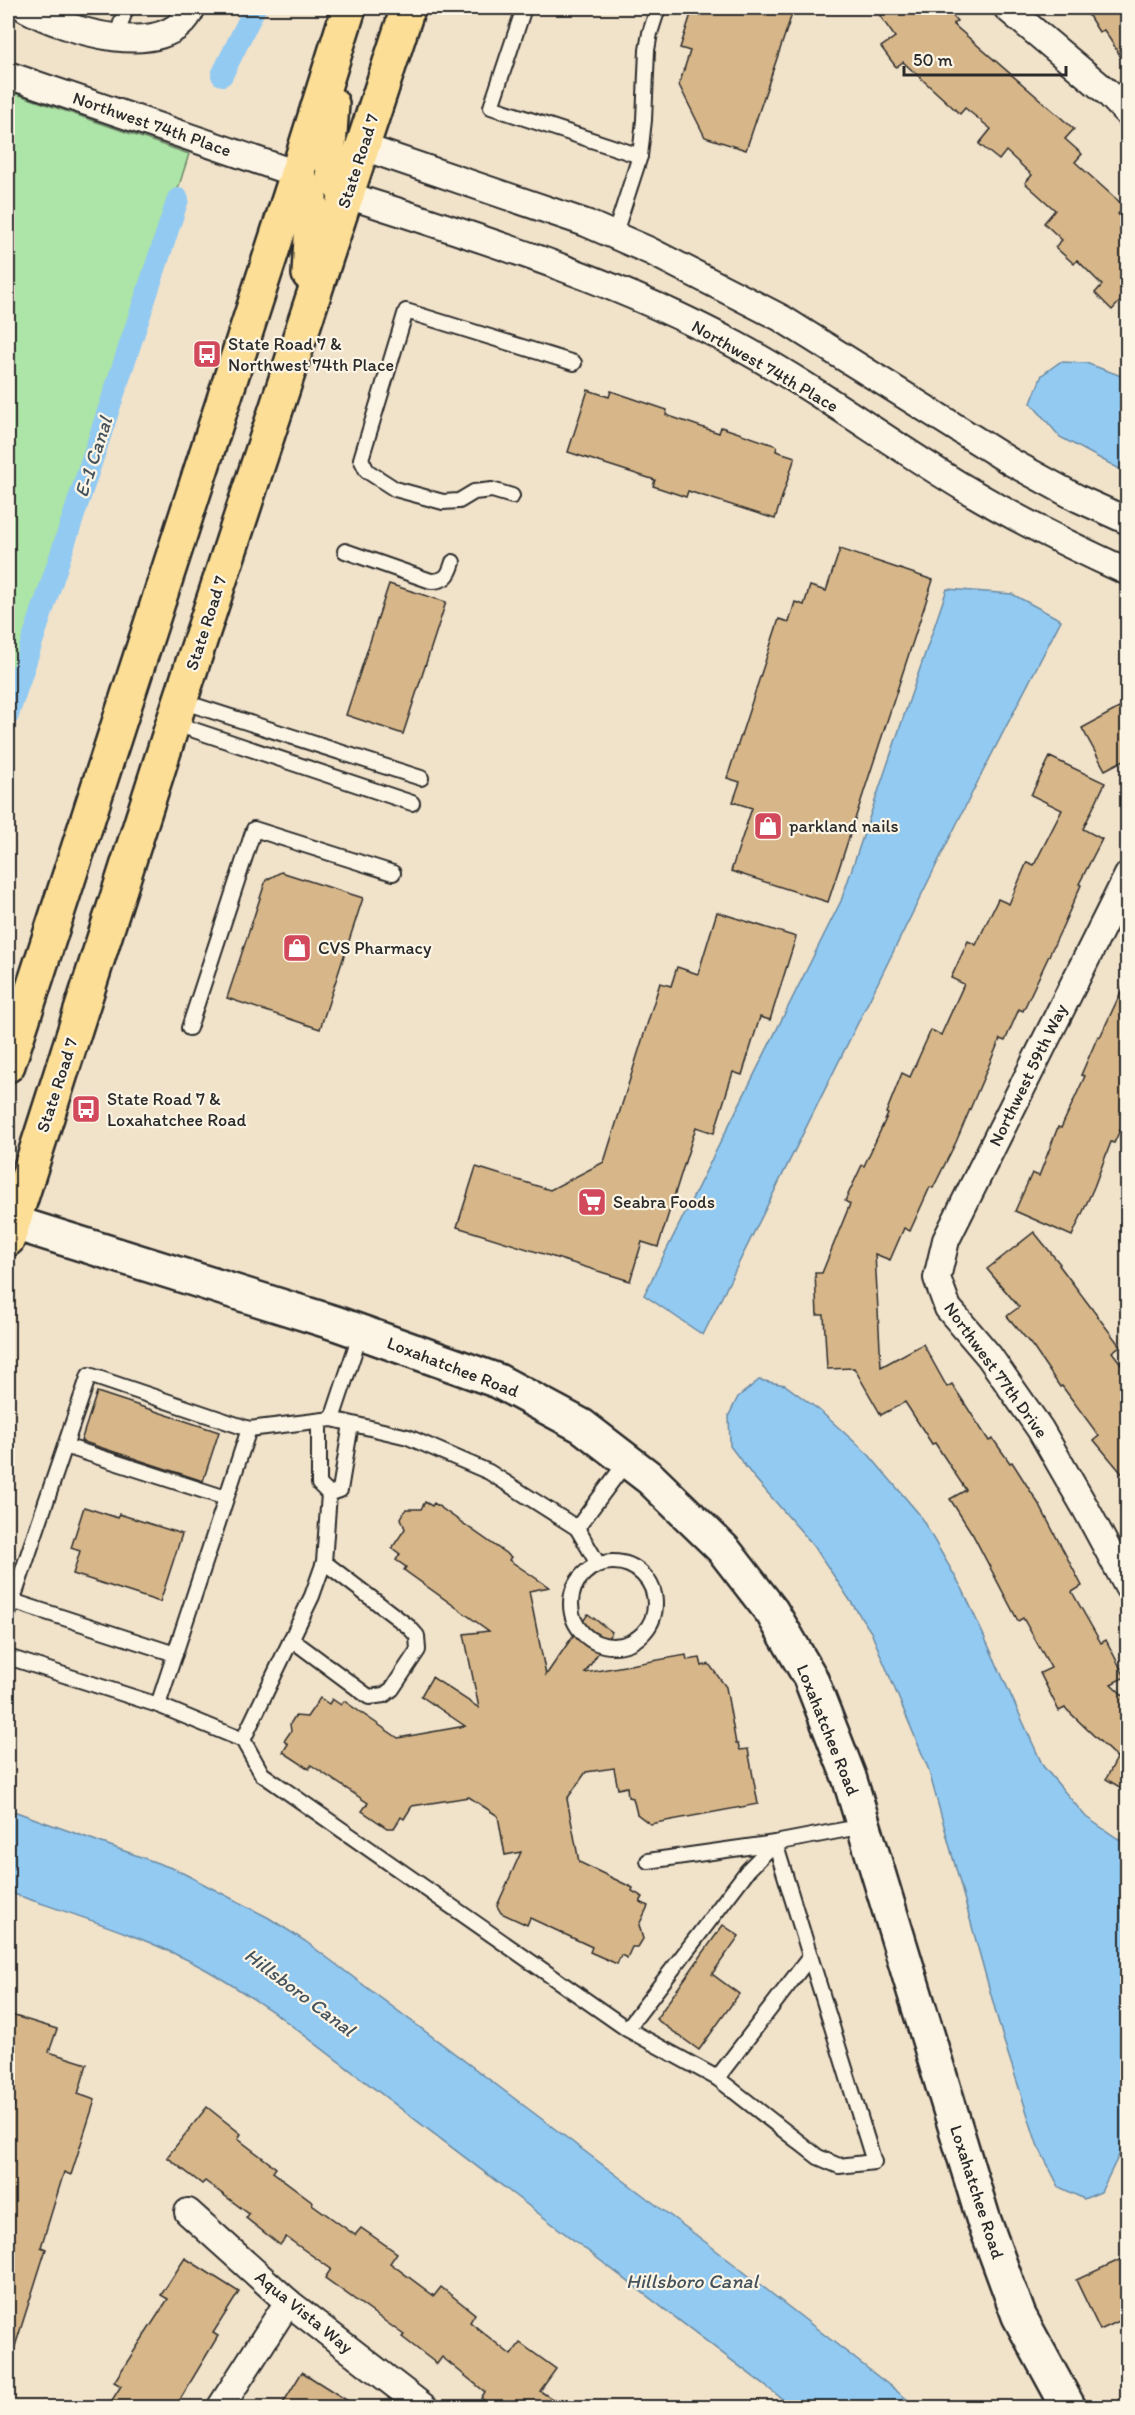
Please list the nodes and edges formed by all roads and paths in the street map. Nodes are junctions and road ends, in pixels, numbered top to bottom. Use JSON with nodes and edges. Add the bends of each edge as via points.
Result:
{"nodes":[{"id":1,"x":26,"y":8,"type":"edge"},
{"id":2,"x":126,"y":8,"type":"edge"},
{"id":3,"x":192,"y":8,"type":"edge"},
{"id":4,"x":349,"y":8,"type":"edge"},
{"id":5,"x":408,"y":8,"type":"edge"},
{"id":6,"x":524,"y":8,"type":"edge"},
{"id":7,"x":658,"y":8,"type":"edge"},
{"id":8,"x":1007,"y":8,"type":"edge"},
{"id":9,"x":116,"y":38,"type":"junction"},
{"id":10,"x":338,"y":42,"type":"junction"},
{"id":11,"x":8,"y":75,"type":"edge"},
{"id":12,"x":1128,"y":114,"type":"edge"},
{"id":13,"x":363,"y":147,"type":"junction"},
{"id":14,"x":640,"y":156,"type":"junction"},
{"id":15,"x":297,"y":174,"type":"junction"},
{"id":16,"x":348,"y":195,"type":"junction"},
{"id":17,"x":614,"y":236,"type":"junction"},
{"id":18,"x":307,"y":320,"type":"junction"},
{"id":19,"x":574,"y":363,"type":"dead end"},
{"id":20,"x":512,"y":496,"type":"dead end"},
{"id":21,"x":1128,"y":521,"type":"edge"},
{"id":22,"x":345,"y":551,"type":"dead end"},
{"id":23,"x":453,"y":562,"type":"dead end"},
{"id":24,"x":1128,"y":572,"type":"edge"},
{"id":25,"x":177,"y":712,"type":"junction"},
{"id":26,"x":421,"y":778,"type":"dead end"},
{"id":27,"x":412,"y":803,"type":"dead end"},
{"id":28,"x":393,"y":873,"type":"dead end"},
{"id":29,"x":1128,"y":875,"type":"edge"},
{"id":30,"x":189,"y":1028,"type":"dead end"},
{"id":31,"x":8,"y":1065,"type":"edge"},
{"id":32,"x":9,"y":1228,"type":"edge"},
{"id":33,"x":937,"y":1278,"type":"joint"},
{"id":34,"x":362,"y":1332,"type":"junction"},
{"id":35,"x":326,"y":1420,"type":"junction"},
{"id":36,"x":351,"y":1424,"type":"junction"},
{"id":37,"x":249,"y":1429,"type":"junction"},
{"id":38,"x":65,"y":1446,"type":"junction"},
{"id":39,"x":627,"y":1461,"type":"junction"},
{"id":40,"x":329,"y":1494,"type":"junction"},
{"id":41,"x":226,"y":1498,"type":"junction"},
{"id":42,"x":577,"y":1528,"type":"junction"},
{"id":43,"x":324,"y":1562,"type":"junction"},
{"id":44,"x":598,"y":1564,"type":"junction"},
{"id":45,"x":1128,"y":1587,"type":"edge"},
{"id":46,"x":10,"y":1607,"type":"edge"},
{"id":47,"x":291,"y":1639,"type":"junction"},
{"id":48,"x":175,"y":1654,"type":"junction"},
{"id":49,"x":8,"y":1657,"type":"edge"},
{"id":50,"x":158,"y":1705,"type":"junction"},
{"id":51,"x":243,"y":1740,"type":"junction"},
{"id":52,"x":864,"y":1826,"type":"junction"},
{"id":53,"x":775,"y":1843,"type":"junction"},
{"id":54,"x":648,"y":1861,"type":"dead end"},
{"id":55,"x":809,"y":1958,"type":"junction"},
{"id":56,"x":627,"y":2029,"type":"junction"},
{"id":57,"x":717,"y":2078,"type":"junction"},
{"id":58,"x":188,"y":2212,"type":"dead end"},
{"id":59,"x":288,"y":2302,"type":"junction"},
{"id":60,"x":220,"y":2408,"type":"edge"},
{"id":61,"x":425,"y":2408,"type":"edge"},
{"id":62,"x":1069,"y":2408,"type":"edge"}],
"edges":[{"from":1,"to":9,"type":"street","via":[[45,19]]},
{"from":2,"to":9,"type":"lane"},
{"from":3,"to":9,"type":"street","via":[[179,27],[159,36]]},
{"from":4,"to":10,"type":"main road"},
{"from":5,"to":13,"type":"main road","name":"State Road 7"},
{"from":6,"to":14,"type":"lane","via":[[492,107]]},
{"from":7,"to":14,"type":"lane","via":[[647,50]]},
{"from":8,"to":12,"type":"street"},
{"from":10,"to":15,"type":"main road"},
{"from":10,"to":16,"type":"main road","via":[[329,147],[334,178]]},
{"from":11,"to":15,"type":"street","name":"Northwest 74th Place"},
{"from":13,"to":16,"type":"main road","name":"State Road 7"},
{"from":13,"to":17,"type":"street"},
{"from":14,"to":17,"type":"lane"},
{"from":15,"to":18,"type":"main road","via":[[310,198],[312,221]]},
{"from":15,"to":31,"type":"main road"},
{"from":16,"to":18,"type":"main road","name":"State Road 7"},
{"from":16,"to":24,"type":"street","name":"Northwest 74th Place","via":[[521,253],[665,310],[737,345],[967,490],[1072,547]]},
{"from":17,"to":21,"type":"street","via":[[781,318],[1011,462]]},
{"from":18,"to":25,"type":"main road","name":"State Road 7"},
{"from":19,"to":20,"type":"lane","via":[[406,311],[361,459],[367,471],[394,489],[443,502],[492,490]]},
{"from":22,"to":23,"type":"lane","via":[[431,581],[441,581],[449,574]]},
{"from":25,"to":26,"type":"lane"},
{"from":25,"to":27,"type":"lane"},
{"from":25,"to":32,"type":"main road","name":"State Road 7"},
{"from":28,"to":30,"type":"lane","via":[[254,829]]},
{"from":29,"to":33,"type":"street","name":"Northwest 59th Way","via":[[946,1240]]},
{"from":32,"to":34,"type":"main road","name":"Loxahatchee Road"},
{"from":33,"to":45,"type":"street","name":"Northwest 77th Drive","via":[[948,1308],[989,1356],[1040,1429]]},
{"from":34,"to":35,"type":"lane"},
{"from":34,"to":39,"type":"main road","name":"Loxahatchee Road","via":[[498,1381],[582,1426]]},
{"from":35,"to":36,"type":"lane"},
{"from":35,"to":37,"type":"lane"},
{"from":35,"to":40,"type":"lane","via":[[319,1484]]},
{"from":36,"to":40,"type":"lane","via":[[340,1490]]},
{"from":36,"to":42,"type":"lane","via":[[408,1437],[489,1472]]},
{"from":37,"to":38,"type":"lane","via":[[89,1375]]},
{"from":37,"to":41,"type":"lane"},
{"from":38,"to":41,"type":"lane"},
{"from":38,"to":46,"type":"lane"},
{"from":39,"to":42,"type":"lane"},
{"from":39,"to":52,"type":"main road","name":"Loxahatchee Road","via":[[723,1549],[772,1612],[810,1677]]},
{"from":40,"to":43,"type":"lane"},
{"from":41,"to":48,"type":"lane"},
{"from":42,"to":44,"type":"lane"},
{"from":43,"to":47,"type":"lane"},
{"from":43,"to":47,"type":"lane","via":[[410,1627],[417,1636],[418,1650],[392,1689],[384,1695],[369,1696]]},
{"from":44,"to":44,"type":"lane","via":[[577,1581],[572,1594],[574,1621],[592,1641],[619,1646],[644,1633],[652,1621],[654,1593],[639,1570],[626,1563]]},
{"from":46,"to":48,"type":"lane"},
{"from":47,"to":51,"type":"lane"},
{"from":48,"to":50,"type":"lane"},
{"from":49,"to":50,"type":"lane"},
{"from":50,"to":51,"type":"lane"},
{"from":51,"to":56,"type":"lane","via":[[262,1774]]},
{"from":52,"to":53,"type":"lane"},
{"from":52,"to":62,"type":"main road","name":"Loxahatchee Road","via":[[983,2218],[1019,2316]]},
{"from":53,"to":54,"type":"lane"},
{"from":53,"to":55,"type":"lane"},
{"from":53,"to":56,"type":"lane","via":[[748,1870]]},
{"from":55,"to":57,"type":"lane"},
{"from":55,"to":57,"type":"lane","via":[[874,2162],[839,2166],[818,2157]]},
{"from":56,"to":57,"type":"lane"},
{"from":58,"to":59,"type":"street","name":"Aqua Vista Way"},
{"from":59,"to":60,"type":"street"},
{"from":59,"to":61,"type":"street","name":"Aqua Vista Way"}]}
